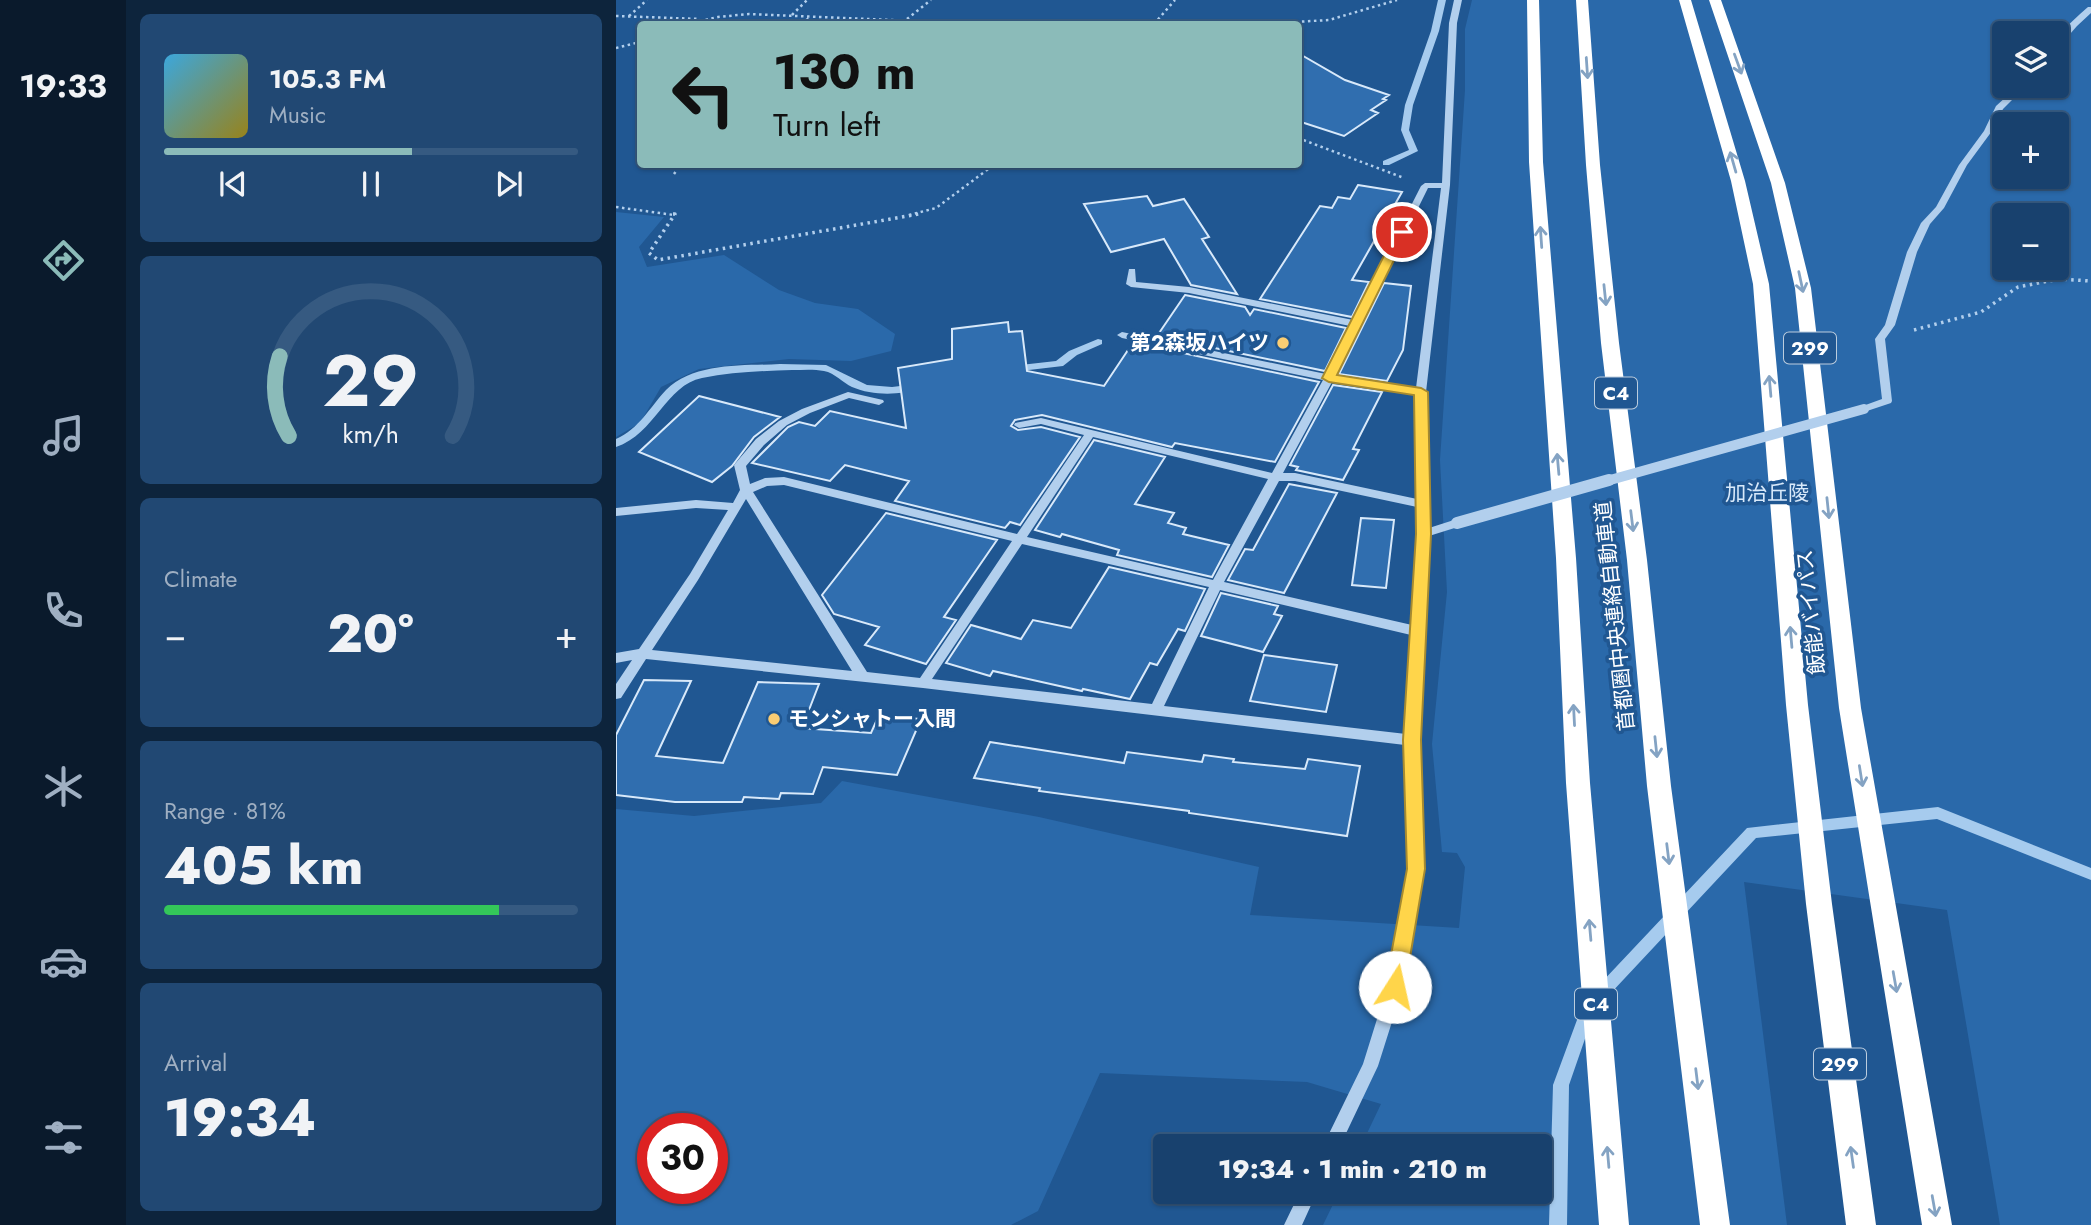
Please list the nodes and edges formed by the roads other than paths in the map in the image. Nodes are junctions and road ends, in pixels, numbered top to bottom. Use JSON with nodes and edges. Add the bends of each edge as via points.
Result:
{"nodes":[{"id":1,"x":1458,"y":0,"type":"edge"},
{"id":2,"x":1533,"y":0,"type":"edge"},
{"id":3,"x":1582,"y":0,"type":"edge"},
{"id":4,"x":1685,"y":0,"type":"edge"},
{"id":5,"x":1715,"y":0,"type":"edge"},
{"id":6,"x":2091,"y":9,"type":"edge"},
{"id":7,"x":2069,"y":31,"type":"edge"},
{"id":8,"x":2009,"y":98,"type":"edge"},
{"id":9,"x":1446,"y":185,"type":"junction"},
{"id":10,"x":1132,"y":271,"type":"dead end"},
{"id":11,"x":1356,"y":324,"type":"junction"},
{"id":12,"x":1122,"y":335,"type":"dead end"},
{"id":13,"x":1329,"y":378,"type":"junction"},
{"id":14,"x":1421,"y":392,"type":"junction"},
{"id":15,"x":878,"y":401,"type":"dead end"},
{"id":16,"x":1019,"y":425,"type":"dead end"},
{"id":17,"x":1090,"y":434,"type":"junction"},
{"id":18,"x":1273,"y":477,"type":"junction"},
{"id":19,"x":746,"y":490,"type":"junction"},
{"id":20,"x":1422,"y":504,"type":"junction"},
{"id":21,"x":735,"y":507,"type":"junction"},
{"id":22,"x":616,"y":512,"type":"edge"},
{"id":23,"x":1423,"y":534,"type":"junction"},
{"id":24,"x":1019,"y":539,"type":"junction"},
{"id":25,"x":1216,"y":586,"type":"junction"},
{"id":26,"x":1416,"y":631,"type":"junction"},
{"id":27,"x":640,"y":654,"type":"junction"},
{"id":28,"x":616,"y":658,"type":"edge"},
{"id":29,"x":863,"y":677,"type":"junction"},
{"id":30,"x":923,"y":683,"type":"junction"},
{"id":31,"x":616,"y":694,"type":"edge"},
{"id":32,"x":1155,"y":711,"type":"junction"},
{"id":33,"x":1412,"y":740,"type":"junction"},
{"id":34,"x":1337,"y":1134,"type":"edge"},
{"id":35,"x":1303,"y":1204,"type":"edge"},
{"id":36,"x":1293,"y":1225,"type":"edge"},
{"id":37,"x":1614,"y":1225,"type":"edge"},
{"id":38,"x":1715,"y":1225,"type":"edge"},
{"id":39,"x":1861,"y":1225,"type":"edge"},
{"id":40,"x":1937,"y":1225,"type":"edge"}],
"edges":[{"from":1,"to":9,"type":"street","via":[[1453,23]]},
{"from":37,"to":2,"type":"highway","name":"首都圏中央連絡自動車道","number":"C4","one_way":true,"via":[[1578,783],[1536,162]]},
{"from":3,"to":38,"type":"highway","name":"首都圏中央連絡自動車道","number":"C4","one_way":true,"via":[[1610,343],[1659,786]]},
{"from":39,"to":4,"type":"highway","name":"飯能バイパス","number":"299","one_way":true,"via":[[1797,705],[1761,284],[1738,181]]},
{"from":5,"to":40,"type":"highway","name":"飯能バイパス","number":"299","one_way":true,"via":[[1778,183],[1803,288],[1850,708]]},
{"from":6,"to":7,"type":"street"},
{"from":8,"to":23,"type":"street","bridge":true,"via":[[1926,223],[1912,252],[1890,326],[1881,339],[1887,401]]},
{"from":9,"to":11,"type":"street","via":[[1424,186]]},
{"from":9,"to":14,"type":"street"},
{"from":10,"to":11,"type":"street","via":[[1131,284],[1189,290]]},
{"from":11,"to":13,"type":"street"},
{"from":12,"to":13,"type":"street"},
{"from":13,"to":14,"type":"street"},
{"from":13,"to":18,"type":"street"},
{"from":14,"to":20,"type":"street"},
{"from":15,"to":19,"type":"street","via":[[848,395],[783,423],[740,465]]},
{"from":16,"to":17,"type":"street","via":[[1041,421]]},
{"from":17,"to":18,"type":"street"},
{"from":17,"to":24,"type":"street"},
{"from":18,"to":20,"type":"street","via":[[1295,477]]},
{"from":18,"to":25,"type":"street"},
{"from":19,"to":21,"type":"street"},
{"from":19,"to":24,"type":"street","via":[[784,481]]},
{"from":19,"to":29,"type":"street"},
{"from":20,"to":23,"type":"street"},
{"from":21,"to":22,"type":"street","via":[[696,504]]},
{"from":21,"to":27,"type":"street","via":[[694,577]]},
{"from":23,"to":26,"type":"street"},
{"from":24,"to":25,"type":"street"},
{"from":24,"to":30,"type":"street"},
{"from":25,"to":26,"type":"street"},
{"from":25,"to":32,"type":"street"},
{"from":26,"to":33,"type":"street"},
{"from":27,"to":28,"type":"street"},
{"from":27,"to":29,"type":"street"},
{"from":27,"to":31,"type":"street"},
{"from":29,"to":30,"type":"street"},
{"from":30,"to":32,"type":"street"},
{"from":32,"to":33,"type":"street"},
{"from":33,"to":34,"type":"street","via":[[1416,869],[1395,987],[1370,1066]]},
{"from":35,"to":36,"type":"street"}]}
